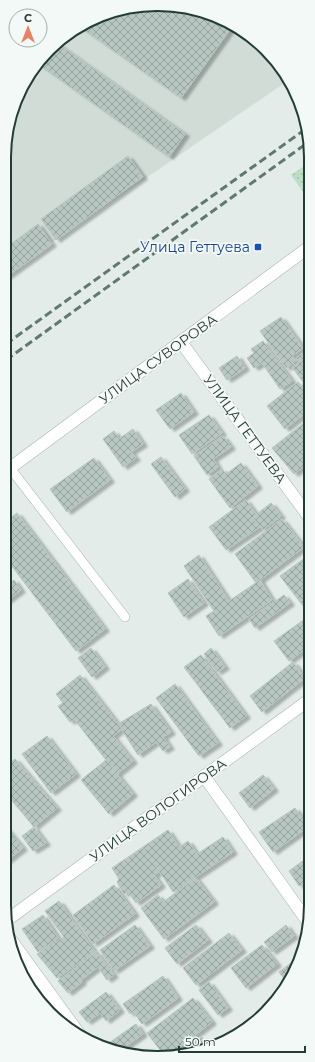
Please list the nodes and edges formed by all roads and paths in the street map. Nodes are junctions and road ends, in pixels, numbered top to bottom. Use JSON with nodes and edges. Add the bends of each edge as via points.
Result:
{"nodes":[{"id":1,"x":304,"y":252,"type":"edge"},
{"id":2,"x":181,"y":342,"type":"junction"},
{"id":3,"x":11,"y":468,"type":"edge"},
{"id":4,"x":11,"y":474,"type":"edge"},
{"id":5,"x":304,"y":510,"type":"edge"},
{"id":6,"x":125,"y":617,"type":"dead end"},
{"id":7,"x":304,"y":703,"type":"edge"},
{"id":8,"x":204,"y":776,"type":"junction"},
{"id":9,"x":304,"y":916,"type":"edge"},
{"id":10,"x":11,"y":917,"type":"edge"},
{"id":11,"x":18,"y":950,"type":"edge"},
{"id":12,"x":71,"y":1023,"type":"edge"}],
"edges":[{"from":1,"to":2,"type":"street","name":"УЛИЦА СУВОРОВА"},
{"from":2,"to":3,"type":"street","name":"УЛИЦА СУВОРОВА"},
{"from":2,"to":5,"type":"street","name":"УЛИЦА ГЕТТУЕВА"},
{"from":4,"to":6,"type":"lane"},
{"from":7,"to":8,"type":"street","name":"УЛИЦА ВОЛОГИРОВА"},
{"from":8,"to":9,"type":"street"},
{"from":8,"to":10,"type":"street","name":"УЛИЦА ВОЛОГИРОВА"},
{"from":11,"to":12,"type":"street"}]}
